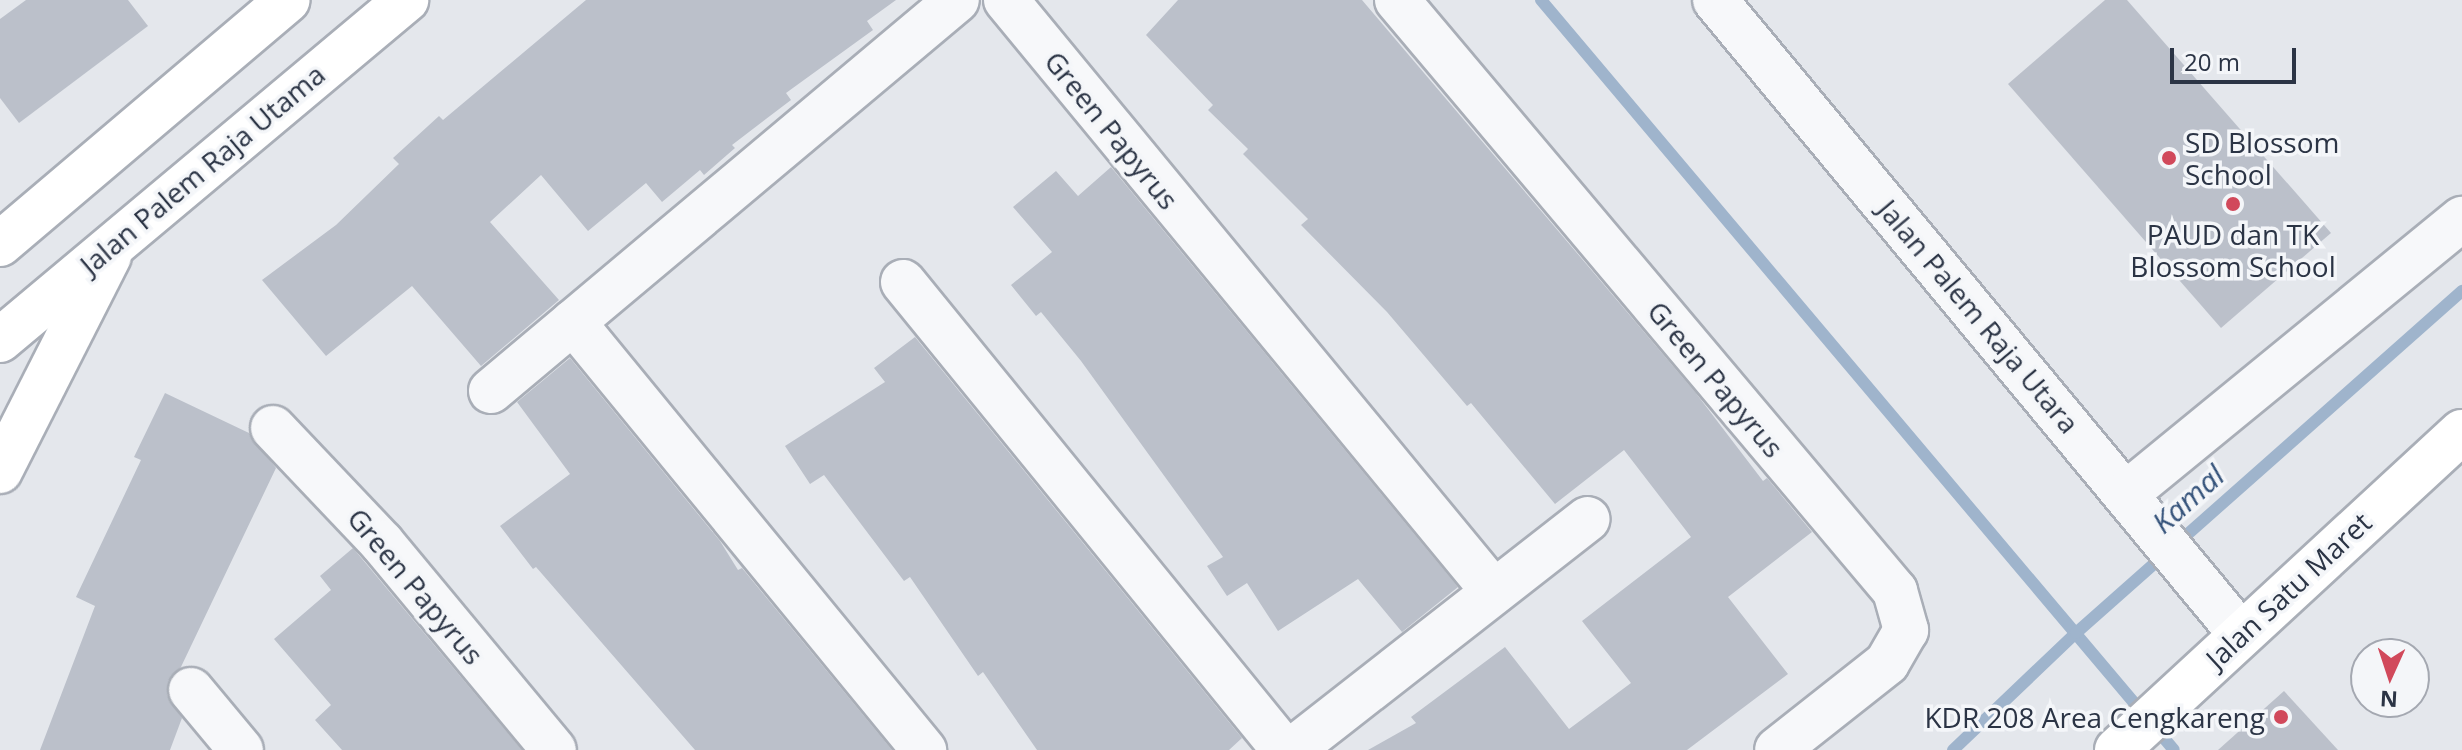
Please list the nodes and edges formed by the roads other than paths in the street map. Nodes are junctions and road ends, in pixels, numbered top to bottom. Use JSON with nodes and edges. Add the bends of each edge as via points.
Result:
{"nodes":[{"id":1,"x":288,"y":0,"type":"edge"},
{"id":2,"x":406,"y":0,"type":"edge"},
{"id":3,"x":957,"y":0,"type":"edge"},
{"id":4,"x":1006,"y":0,"type":"edge"},
{"id":5,"x":1397,"y":0,"type":"edge"},
{"id":6,"x":1715,"y":0,"type":"edge"},
{"id":7,"x":2462,"y":219,"type":"edge"},
{"id":8,"x":119,"y":236,"type":"junction"},
{"id":9,"x":0,"y":244,"type":"edge"},
{"id":10,"x":903,"y":282,"type":"dead end"},
{"id":11,"x":573,"y":322,"type":"junction"},
{"id":12,"x":0,"y":340,"type":"edge"},
{"id":13,"x":491,"y":391,"type":"dead end"},
{"id":14,"x":273,"y":428,"type":"dead end"},
{"id":15,"x":2462,"y":432,"type":"edge"},
{"id":16,"x":0,"y":471,"type":"edge"},
{"id":17,"x":2127,"y":493,"type":"junction"},
{"id":18,"x":1588,"y":519,"type":"dead end"},
{"id":19,"x":1494,"y":592,"type":"junction"},
{"id":20,"x":2229,"y":620,"type":"junction"},
{"id":21,"x":191,"y":690,"type":"dead end"},
{"id":22,"x":241,"y":750,"type":"edge"},
{"id":23,"x":554,"y":750,"type":"edge"},
{"id":24,"x":924,"y":750,"type":"edge"},
{"id":25,"x":1284,"y":750,"type":"edge"},
{"id":26,"x":1292,"y":750,"type":"edge"},
{"id":27,"x":1777,"y":750,"type":"edge"},
{"id":28,"x":2117,"y":750,"type":"edge"}],
"edges":[{"from":1,"to":9,"type":"street"},
{"from":2,"to":8,"type":"street","name":"Jalan Palem Raja Utama"},
{"from":3,"to":11,"type":"street"},
{"from":4,"to":19,"type":"street","name":"Green Papyrus"},
{"from":5,"to":27,"type":"street","name":"Green Papyrus","via":[[1895,591],[1906,630],[1887,663]]},
{"from":6,"to":17,"type":"street","name":"Jalan Palem Raja Utara"},
{"from":7,"to":17,"type":"street"},
{"from":8,"to":12,"type":"street","name":"Jalan Palem Raja Utama"},
{"from":8,"to":16,"type":"street"},
{"from":10,"to":25,"type":"street"},
{"from":11,"to":13,"type":"street"},
{"from":11,"to":24,"type":"street"},
{"from":14,"to":23,"type":"street","name":"Green Papyrus","via":[[382,543]]},
{"from":15,"to":20,"type":"street","name":"Jalan Satu Maret"},
{"from":17,"to":20,"type":"street","name":"Jalan Palem Raja Utara"},
{"from":18,"to":19,"type":"street"},
{"from":19,"to":26,"type":"street"},
{"from":20,"to":28,"type":"street","name":"Jalan Satu Maret","via":[[2174,696]]},
{"from":21,"to":22,"type":"street"}]}
